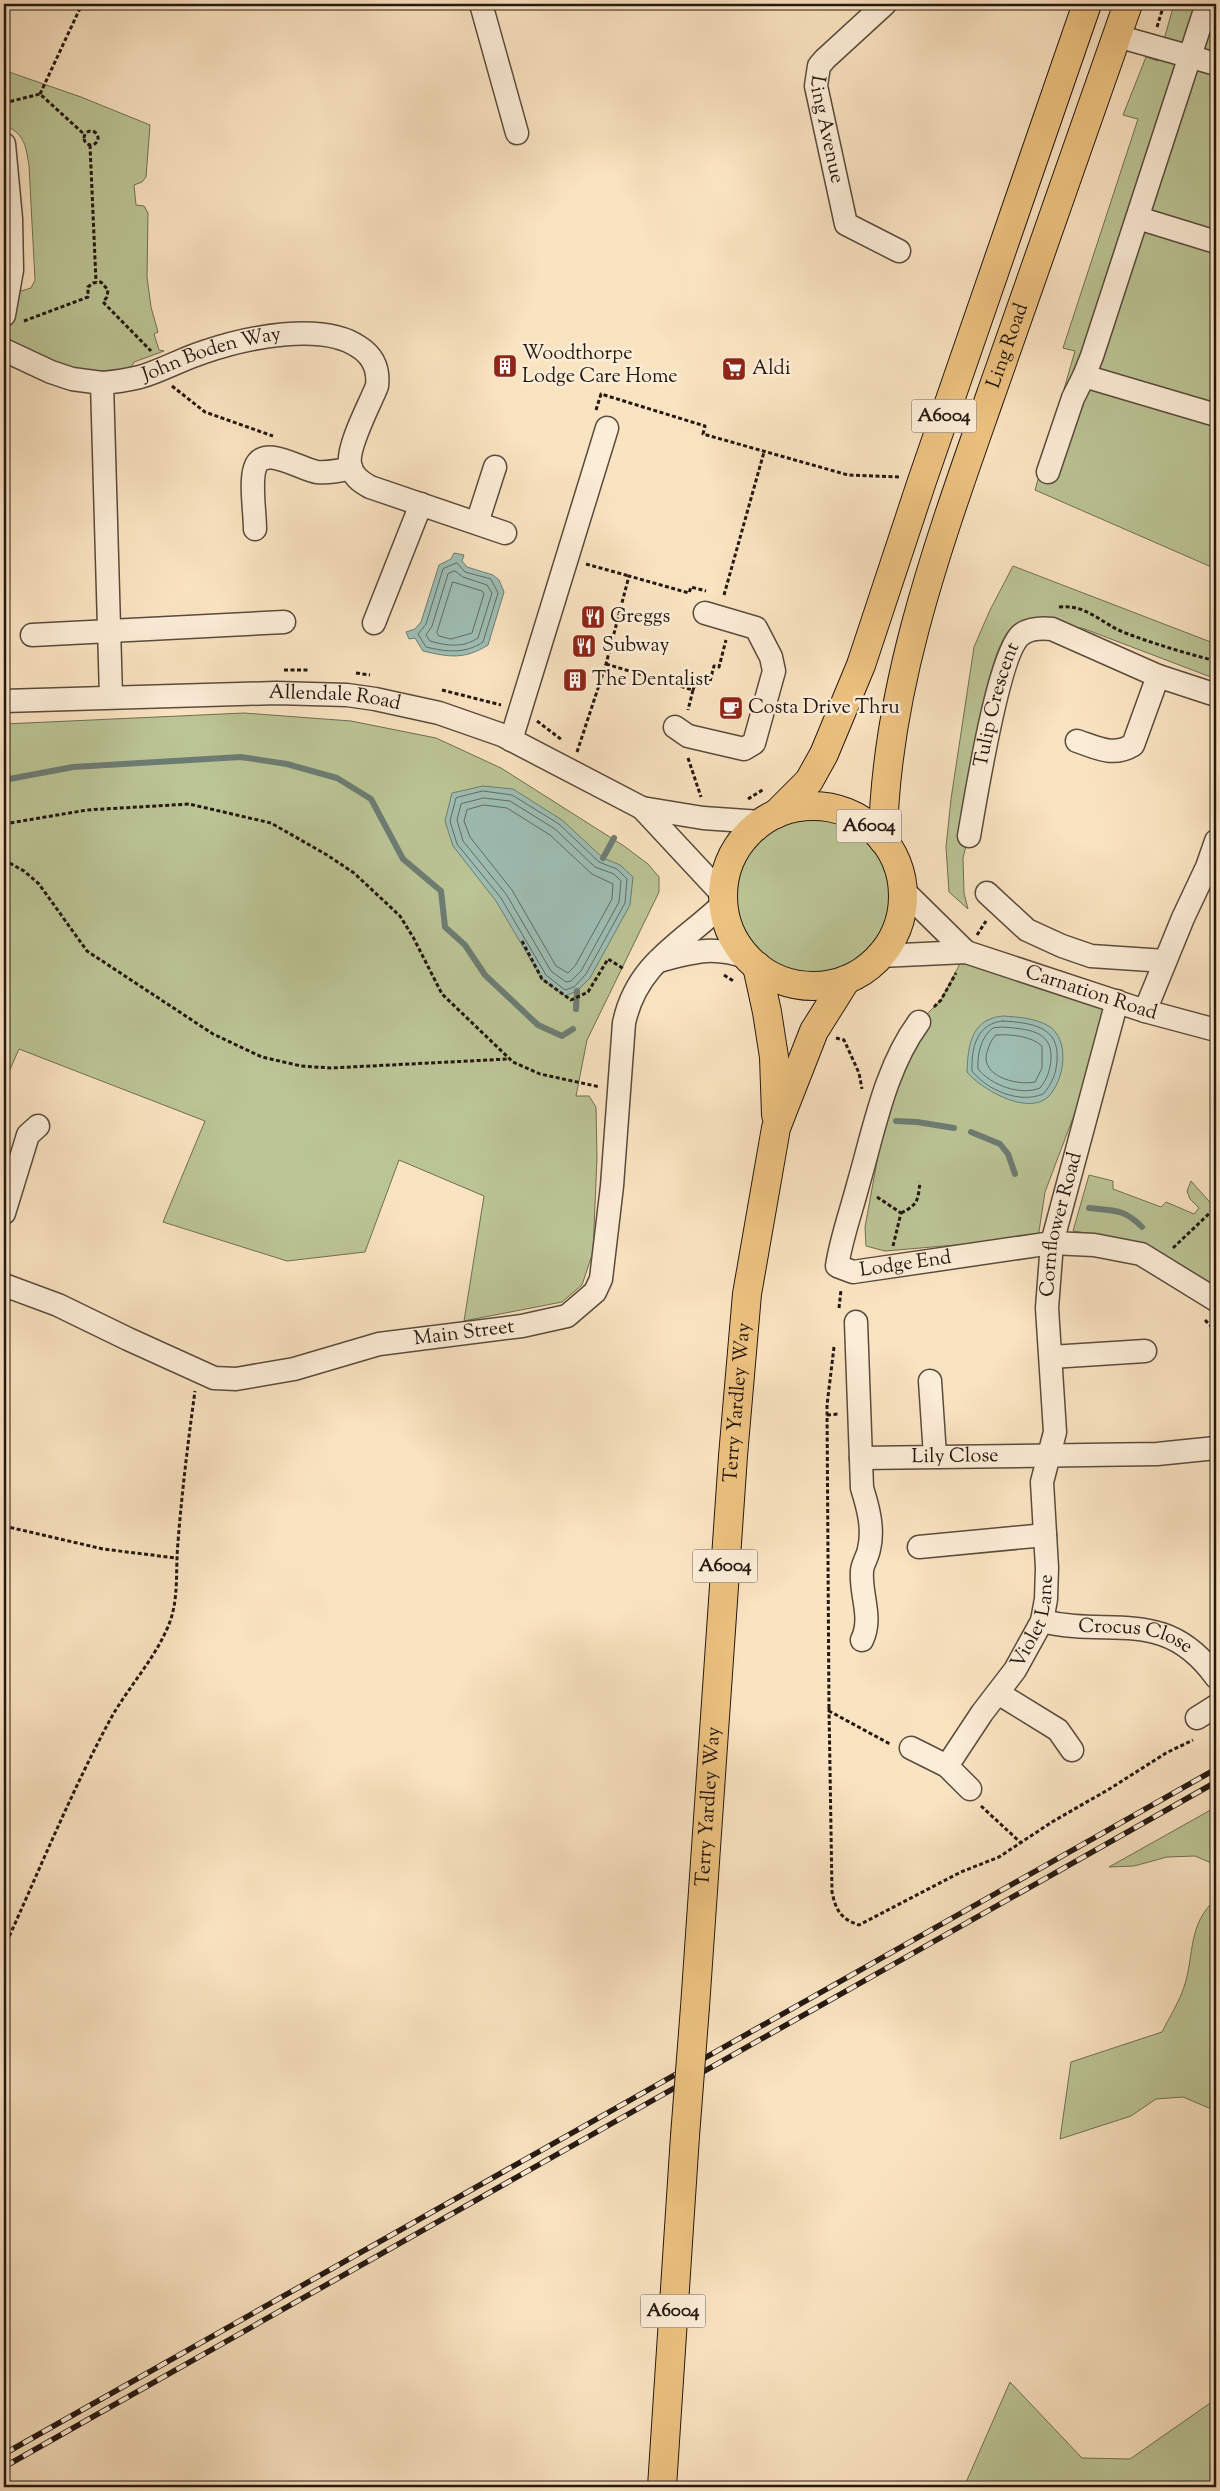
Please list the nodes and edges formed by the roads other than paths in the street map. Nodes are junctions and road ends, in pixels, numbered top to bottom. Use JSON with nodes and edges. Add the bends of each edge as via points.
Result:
{"nodes":[{"id":1,"x":481,"y":4,"type":"edge"},
{"id":2,"x":886,"y":4,"type":"edge"},
{"id":3,"x":1087,"y":4,"type":"edge"},
{"id":4,"x":1128,"y":4,"type":"edge"},
{"id":5,"x":1207,"y":4,"type":"edge"},
{"id":6,"x":1117,"y":36,"type":"junction"},
{"id":7,"x":1191,"y":57,"type":"junction"},
{"id":8,"x":1216,"y":64,"type":"edge"},
{"id":9,"x":517,"y":133,"type":"dead end"},
{"id":10,"x":4,"y":144,"type":"edge"},
{"id":11,"x":1138,"y":218,"type":"junction"},
{"id":12,"x":1216,"y":242,"type":"edge"},
{"id":13,"x":899,"y":251,"type":"dead end"},
{"id":14,"x":13,"y":318,"type":"edge"},
{"id":15,"x":4,"y":350,"type":"edge"},
{"id":16,"x":1084,"y":376,"type":"junction"},
{"id":17,"x":102,"y":383,"type":"junction"},
{"id":18,"x":1216,"y":415,"type":"edge"},
{"id":19,"x":601,"y":420,"type":"road end"},
{"id":20,"x":495,"y":467,"type":"dead end"},
{"id":21,"x":351,"y":468,"type":"junction"},
{"id":22,"x":1048,"y":472,"type":"dead end"},
{"id":23,"x":421,"y":504,"type":"junction"},
{"id":24,"x":477,"y":523,"type":"junction"},
{"id":25,"x":255,"y":529,"type":"dead end"},
{"id":26,"x":505,"y":533,"type":"dead end"},
{"id":27,"x":711,"y":607,"type":"road end"},
{"id":28,"x":284,"y":622,"type":"dead end"},
{"id":29,"x":374,"y":623,"type":"dead end"},
{"id":30,"x":111,"y":630,"type":"junction"},
{"id":31,"x":32,"y":635,"type":"dead end"},
{"id":32,"x":1158,"y":676,"type":"junction"},
{"id":33,"x":1216,"y":695,"type":"edge"},
{"id":34,"x":111,"y":697,"type":"junction"},
{"id":35,"x":4,"y":701,"type":"edge"},
{"id":36,"x":674,"y":727,"type":"dead end"},
{"id":37,"x":511,"y":740,"type":"junction"},
{"id":38,"x":1077,"y":741,"type":"dead end"},
{"id":39,"x":642,"y":808,"type":"junction"},
{"id":40,"x":768,"y":818,"type":"junction"},
{"id":41,"x":969,"y":836,"type":"dead end"},
{"id":42,"x":883,"y":840,"type":"junction"},
{"id":43,"x":1216,"y":841,"type":"edge"},
{"id":44,"x":903,"y":890,"type":"junction"},
{"id":45,"x":993,"y":898,"type":"road end"},
{"id":46,"x":724,"y":899,"type":"junction"},
{"id":47,"x":966,"y":952,"type":"junction"},
{"id":48,"x":880,"y":956,"type":"junction"},
{"id":49,"x":658,"y":961,"type":"junction"},
{"id":50,"x":753,"y":962,"type":"junction"},
{"id":51,"x":1165,"y":962,"type":"junction"},
{"id":52,"x":846,"y":980,"type":"junction"},
{"id":53,"x":1117,"y":1001,"type":"junction"},
{"id":54,"x":1144,"y":1011,"type":"junction"},
{"id":55,"x":919,"y":1022,"type":"road end"},
{"id":56,"x":1216,"y":1030,"type":"edge"},
{"id":57,"x":38,"y":1126,"type":"dead end"},
{"id":58,"x":776,"y":1128,"type":"junction"},
{"id":59,"x":4,"y":1213,"type":"edge"},
{"id":60,"x":1052,"y":1243,"type":"junction"},
{"id":61,"x":4,"y":1285,"type":"edge"},
{"id":62,"x":1216,"y":1300,"type":"edge"},
{"id":63,"x":847,"y":1316,"type":"road end"},
{"id":64,"x":1145,"y":1351,"type":"dead end"},
{"id":65,"x":1051,"y":1356,"type":"junction"},
{"id":66,"x":930,"y":1381,"type":"dead end"},
{"id":67,"x":1216,"y":1448,"type":"edge"},
{"id":68,"x":1049,"y":1454,"type":"junction"},
{"id":69,"x":935,"y":1456,"type":"junction"},
{"id":70,"x":861,"y":1458,"type":"junction"},
{"id":71,"x":1045,"y":1535,"type":"junction"},
{"id":72,"x":919,"y":1547,"type":"dead end"},
{"id":73,"x":1042,"y":1621,"type":"junction"},
{"id":74,"x":862,"y":1640,"type":"dead end"},
{"id":75,"x":1216,"y":1677,"type":"edge"},
{"id":76,"x":998,"y":1693,"type":"junction"},
{"id":77,"x":1216,"y":1706,"type":"edge"},
{"id":78,"x":1198,"y":1727,"type":"road end"},
{"id":79,"x":911,"y":1748,"type":"road end"},
{"id":80,"x":1072,"y":1750,"type":"dead end"},
{"id":81,"x":947,"y":1766,"type":"junction"},
{"id":82,"x":970,"y":1789,"type":"road end"},
{"id":83,"x":662,"y":2487,"type":"edge"}],
"edges":[{"from":1,"to":9,"type":"street"},
{"from":2,"to":13,"type":"street","name":"Ling Avenue","via":[[824,59],[819,66],[816,86],[846,224]]},
{"from":3,"to":40,"type":"main road","name":"Ling Road","number":"A6004","via":[[861,665],[824,754],[809,781]]},
{"from":4,"to":6,"type":"main road","name":"Ling Road","number":"A6004"},
{"from":5,"to":7,"type":"street"},
{"from":6,"to":7,"type":"street"},
{"from":6,"to":42,"type":"main road","name":"Ling Road","number":"A6004","via":[[950,512],[913,634],[884,789]]},
{"from":7,"to":8,"type":"street"},
{"from":7,"to":11,"type":"street"},
{"from":10,"to":14,"type":"street","via":[[11,218]]},
{"from":11,"to":12,"type":"street"},
{"from":11,"to":16,"type":"street"},
{"from":15,"to":17,"type":"street","name":"John Boden Way","via":[[51,372]]},
{"from":16,"to":18,"type":"street"},
{"from":16,"to":22,"type":"street","via":[[1073,398]]},
{"from":17,"to":21,"type":"street","name":"John Boden Way","via":[[141,377],[204,352],[245,341],[330,334],[350,340],[370,356],[378,377],[350,453]]},
{"from":17,"to":30,"type":"street"},
{"from":19,"to":37,"type":"street","via":[[570,550]]},
{"from":20,"to":24,"type":"street"},
{"from":21,"to":23,"type":"street","via":[[358,480],[370,487]]},
{"from":21,"to":25,"type":"street","via":[[333,473],[314,472],[270,457],[261,459],[255,467]]},
{"from":23,"to":24,"type":"street"},
{"from":23,"to":29,"type":"street"},
{"from":24,"to":26,"type":"street"},
{"from":27,"to":36,"type":"street","via":[[756,628],[771,657],[774,670],[754,743],[744,749],[688,736]]},
{"from":28,"to":30,"type":"street"},
{"from":30,"to":31,"type":"street"},
{"from":30,"to":34,"type":"street"},
{"from":32,"to":33,"type":"street","name":"Tulip Crescent"},
{"from":32,"to":38,"type":"street","via":[[1133,745],[1110,753]]},
{"from":32,"to":41,"type":"street","name":"Tulip Crescent","via":[[1052,629],[1035,629],[1021,634],[1013,645],[994,708]]},
{"from":34,"to":35,"type":"street","name":"Allendale Road"},
{"from":34,"to":37,"type":"street","name":"Allendale Road","via":[[276,693],[347,695],[440,713]]},
{"from":37,"to":39,"type":"street","name":"Allendale Road"},
{"from":39,"to":40,"type":"street","name":"Allendale Road","via":[[703,818]]},
{"from":39,"to":46,"type":"street","name":"Allendale Road"},
{"from":40,"to":42,"type":"main road","number":"A6004","via":[[796,807],[829,807],[860,819]]},
{"from":40,"to":46,"type":"main road","number":"A6004","via":[[739,845],[728,868]]},
{"from":42,"to":44,"type":"main road","number":"A6004","via":[[899,869]]},
{"from":43,"to":51,"type":"street"},
{"from":44,"to":47,"type":"street","name":"Carnation Road"},
{"from":44,"to":48,"type":"main road","number":"A6004","via":[[898,926]]},
{"from":45,"to":51,"type":"street","via":[[1027,930],[1069,949],[1092,956]]},
{"from":46,"to":49,"type":"street","name":"Main Street"},
{"from":46,"to":50,"type":"main road","number":"A6004","via":[[729,927]]},
{"from":47,"to":48,"type":"street","name":"Carnation Road"},
{"from":47,"to":53,"type":"street","name":"Carnation Road"},
{"from":48,"to":52,"type":"main road","number":"A6004"},
{"from":49,"to":50,"type":"street","via":[[704,951],[726,950]]},
{"from":49,"to":61,"type":"street","name":"Main Street","via":[[641,980],[628,1002],[625,1016],[612,1186],[601,1279],[595,1292],[567,1316],[522,1326],[379,1344],[267,1375],[214,1378],[58,1305]]},
{"from":50,"to":52,"type":"main road","number":"A6004","via":[[792,983],[813,986]]},
{"from":50,"to":58,"type":"main road","name":"Terry Yardley Way","number":"A6004","via":[[768,1012],[774,1057]]},
{"from":51,"to":54,"type":"street"},
{"from":52,"to":58,"type":"main road","name":"Terry Yardley Way","number":"A6004","via":[[814,1032]]},
{"from":53,"to":54,"type":"street","name":"Carnation Road"},
{"from":53,"to":60,"type":"street","name":"Cornflower Road"},
{"from":54,"to":56,"type":"street","name":"Carnation Road"},
{"from":55,"to":60,"type":"street","name":"Lodge End","via":[[895,1063],[836,1266],[848,1272],[886,1268]]},
{"from":57,"to":59,"type":"street","via":[[28,1135]]},
{"from":58,"to":83,"type":"main road","name":"Terry Yardley Way","number":"A6004","bridge":true,"via":[[747,1294],[733,1456]]},
{"from":60,"to":62,"type":"street","name":"Lodge End","via":[[1076,1243],[1141,1254]]},
{"from":60,"to":65,"type":"street","name":"Cornflower Road","via":[[1047,1308]]},
{"from":63,"to":70,"type":"street"},
{"from":64,"to":65,"type":"street"},
{"from":65,"to":68,"type":"street","name":"Cornflower Road","via":[[1055,1432]]},
{"from":66,"to":69,"type":"street"},
{"from":67,"to":68,"type":"street","name":"Lily Close","via":[[1157,1454]]},
{"from":68,"to":69,"type":"street","name":"Lily Close"},
{"from":68,"to":71,"type":"street","name":"Violet Lane","via":[[1042,1482]]},
{"from":69,"to":70,"type":"street","name":"Lily Close"},
{"from":70,"to":74,"type":"street","via":[[862,1488],[869,1509],[870,1546],[861,1569],[868,1628]]},
{"from":71,"to":72,"type":"street"},
{"from":71,"to":73,"type":"street","name":"Violet Lane","via":[[1046,1599]]},
{"from":73,"to":75,"type":"street","name":"Crocus Close","via":[[1063,1626],[1108,1626],[1156,1632],[1182,1642],[1203,1658]]},
{"from":73,"to":76,"type":"street","name":"Violet Lane","via":[[1015,1670]]},
{"from":76,"to":80,"type":"street","via":[[1058,1730]]},
{"from":76,"to":81,"type":"street","name":"Violet Lane"},
{"from":77,"to":78,"type":"street"},
{"from":79,"to":81,"type":"street"},
{"from":81,"to":82,"type":"street"}]}
